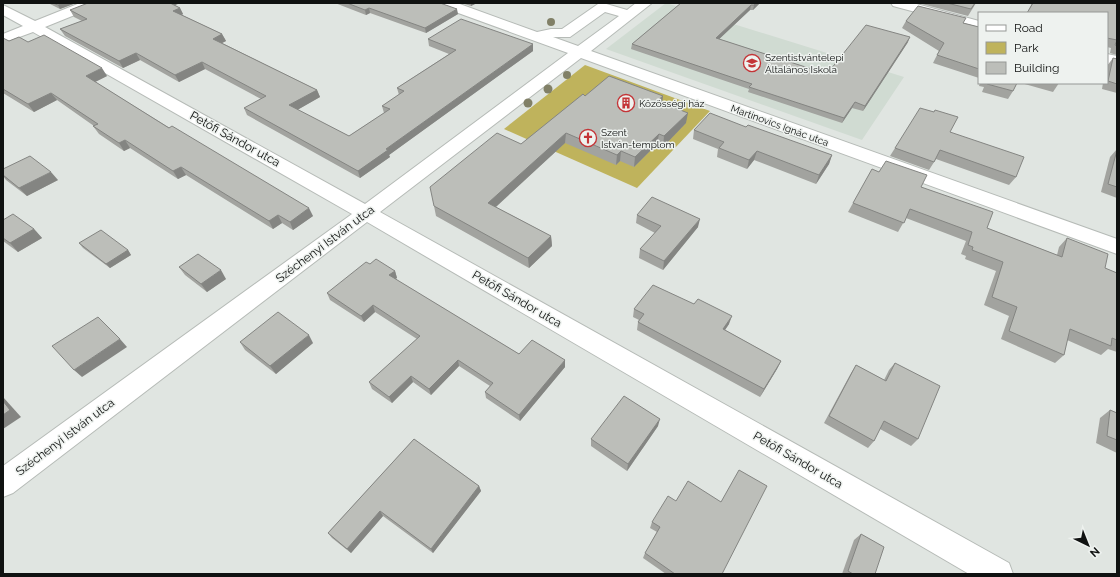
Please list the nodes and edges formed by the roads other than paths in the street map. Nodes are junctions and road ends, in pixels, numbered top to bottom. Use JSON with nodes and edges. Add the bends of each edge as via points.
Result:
{"nodes":[{"id":1,"x":92,"y":3,"type":"edge"},
{"id":2,"x":444,"y":3,"type":"edge"},
{"id":3,"x":645,"y":3,"type":"edge"},
{"id":4,"x":898,"y":3,"type":"edge"},
{"id":5,"x":3,"y":9,"type":"edge"},
{"id":6,"x":629,"y":15,"type":"junction"},
{"id":7,"x":978,"y":25,"type":"edge"},
{"id":8,"x":34,"y":27,"type":"junction"},
{"id":9,"x":537,"y":36,"type":"junction"},
{"id":10,"x":3,"y":39,"type":"edge"},
{"id":11,"x":579,"y":52,"type":"junction"},
{"id":12,"x":366,"y":213,"type":"junction"},
{"id":13,"x":1117,"y":247,"type":"edge"},
{"id":14,"x":3,"y":483,"type":"edge"},
{"id":15,"x":998,"y":574,"type":"edge"}],
"edges":[{"from":1,"to":8,"type":"street"},
{"from":2,"to":9,"type":"street","name":"Martinovics Ignác utca"},
{"from":3,"to":6,"type":"street","name":"Széchenyi István utca"},
{"from":4,"to":7,"type":"street"},
{"from":5,"to":8,"type":"street","name":"Petőfi Sándor utca"},
{"from":6,"to":9,"type":"street","via":[[603,7],[564,34],[550,33]]},
{"from":6,"to":11,"type":"street","name":"Széchenyi István utca"},
{"from":8,"to":10,"type":"street"},
{"from":8,"to":12,"type":"street","name":"Petőfi Sándor utca"},
{"from":9,"to":11,"type":"street","name":"Martinovics Ignác utca"},
{"from":11,"to":12,"type":"street","name":"Széchenyi István utca"},
{"from":11,"to":13,"type":"street","name":"Martinovics Ignác utca"},
{"from":12,"to":14,"type":"street","name":"Széchenyi István utca"},
{"from":12,"to":15,"type":"street","name":"Petőfi Sándor utca"}]}
